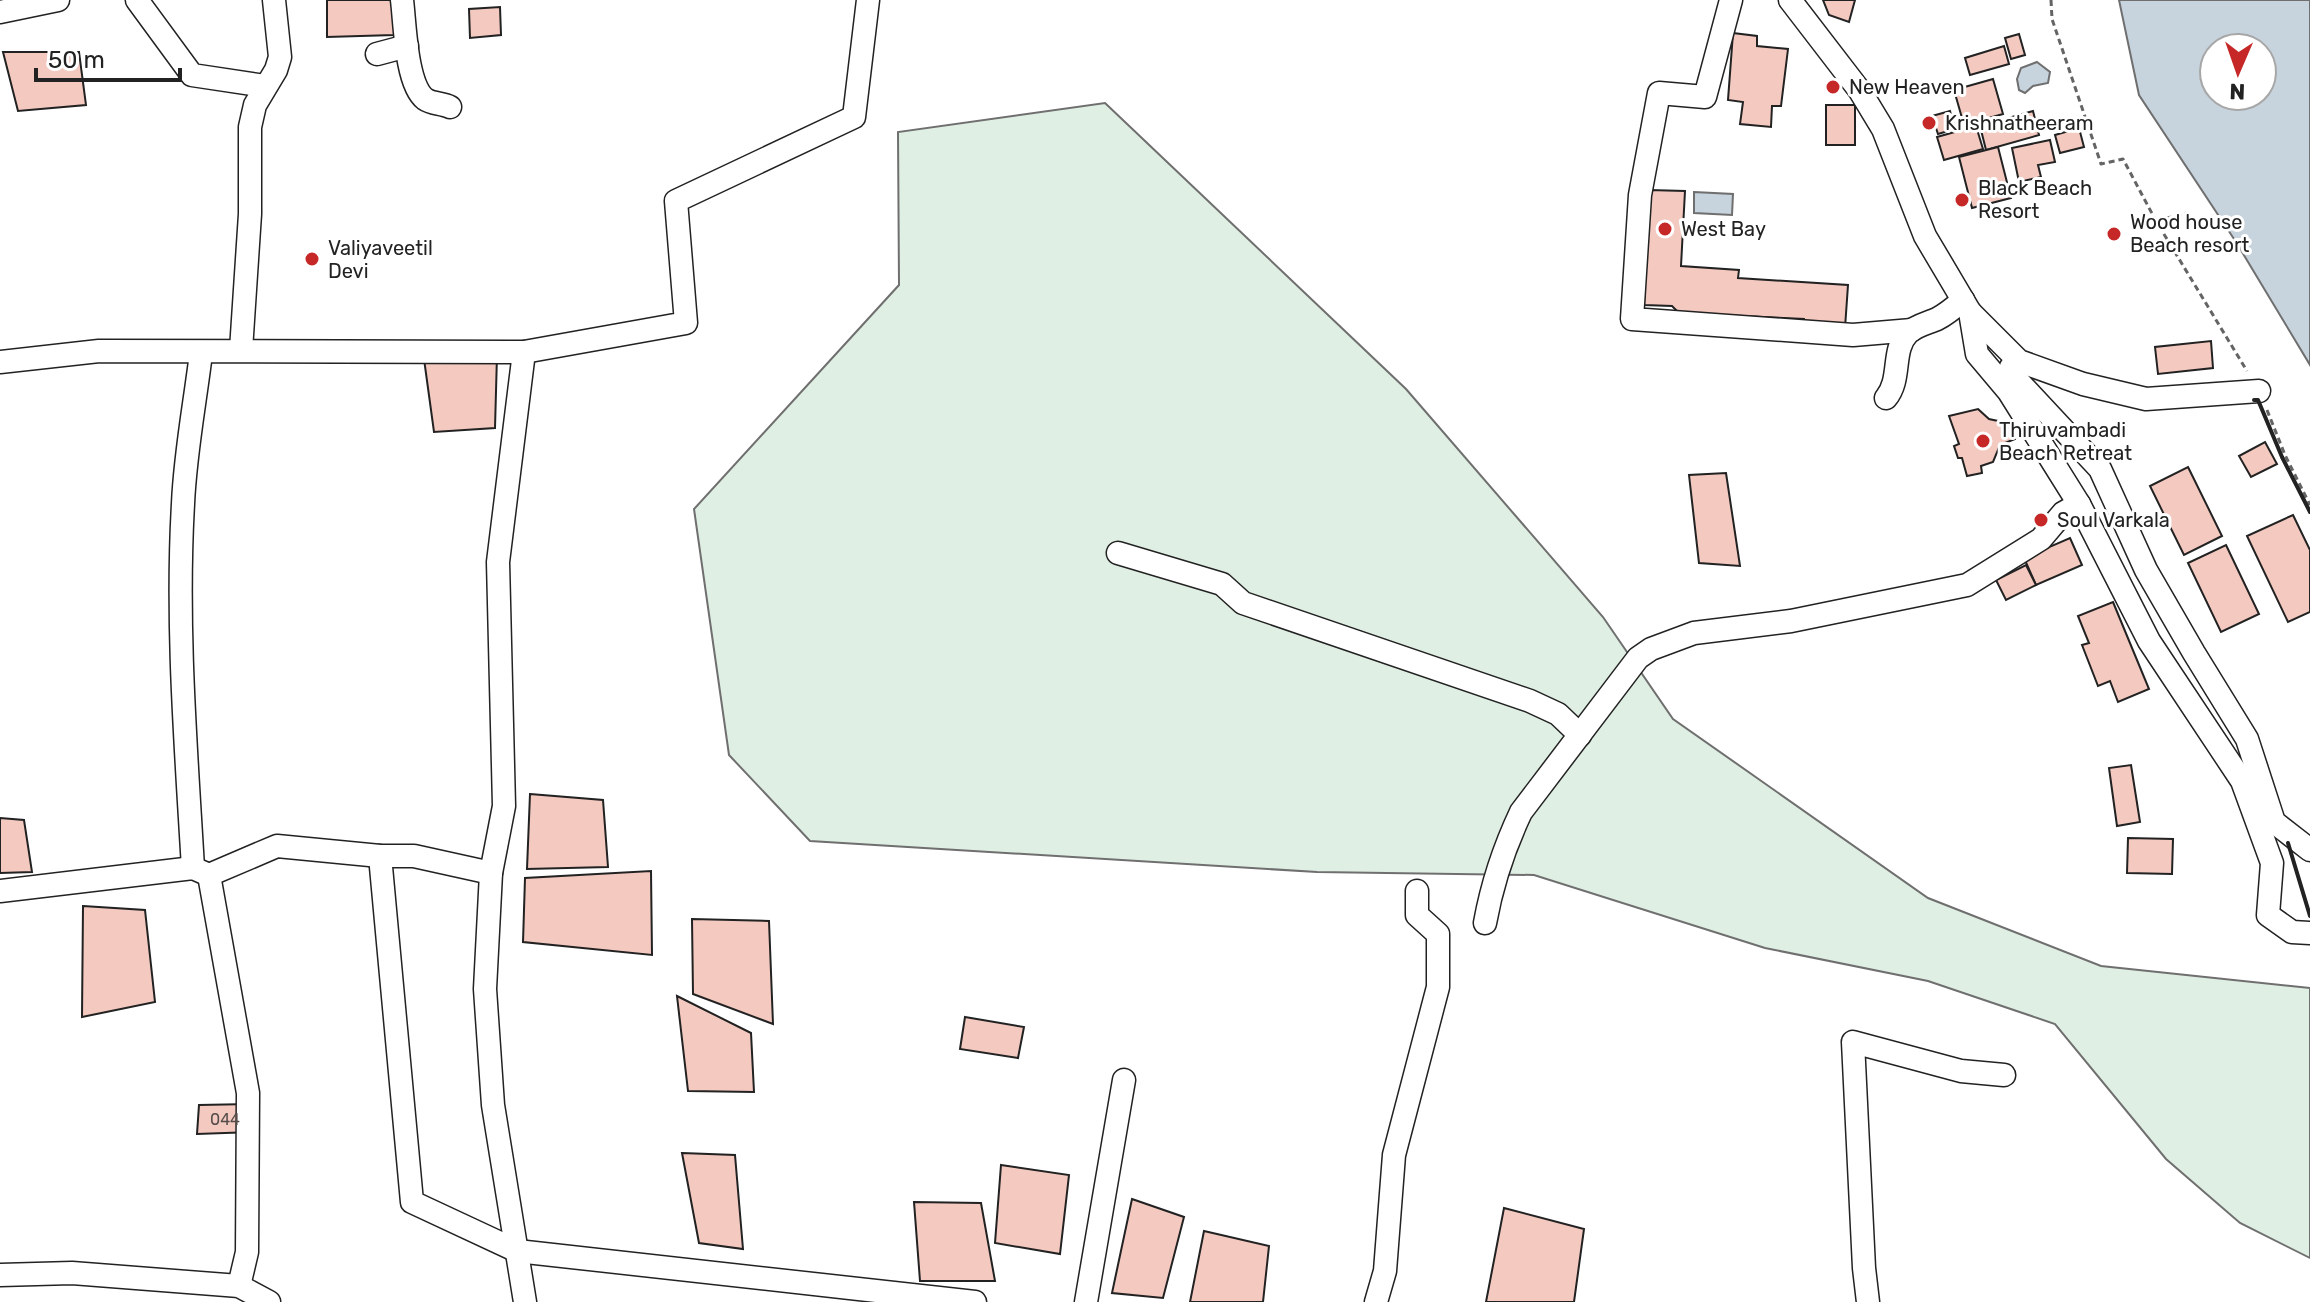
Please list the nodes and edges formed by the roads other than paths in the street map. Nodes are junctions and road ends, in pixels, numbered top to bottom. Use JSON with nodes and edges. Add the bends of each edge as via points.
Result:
{"nodes":[{"id":1,"x":58,"y":0,"type":"edge"},
{"id":2,"x":137,"y":0,"type":"edge"},
{"id":3,"x":274,"y":0,"type":"edge"},
{"id":4,"x":402,"y":0,"type":"edge"},
{"id":5,"x":868,"y":0,"type":"edge"},
{"id":6,"x":1731,"y":0,"type":"edge"},
{"id":7,"x":1790,"y":0,"type":"edge"},
{"id":8,"x":0,"y":12,"type":"edge"},
{"id":9,"x":407,"y":46,"type":"junction"},
{"id":10,"x":377,"y":54,"type":"dead end"},
{"id":11,"x":265,"y":86,"type":"junction"},
{"id":12,"x":450,"y":107,"type":"dead end"},
{"id":13,"x":1966,"y":306,"type":"junction"},
{"id":14,"x":1912,"y":330,"type":"junction"},
{"id":15,"x":241,"y":350,"type":"junction"},
{"id":16,"x":524,"y":352,"type":"junction"},
{"id":17,"x":201,"y":353,"type":"junction"},
{"id":18,"x":0,"y":362,"type":"edge"},
{"id":19,"x":2259,"y":391,"type":"road end"},
{"id":20,"x":1886,"y":398,"type":"dead end"},
{"id":21,"x":2079,"y":504,"type":"junction"},
{"id":22,"x":1118,"y":553,"type":"dead end"},
{"id":23,"x":1580,"y":735,"type":"junction"},
{"id":24,"x":2310,"y":850,"type":"edge"},
{"id":25,"x":380,"y":856,"type":"junction"},
{"id":26,"x":201,"y":872,"type":"junction"},
{"id":27,"x":491,"y":873,"type":"junction"},
{"id":28,"x":0,"y":891,"type":"edge"},
{"id":29,"x":1417,"y":891,"type":"dead end"},
{"id":30,"x":1485,"y":923,"type":"dead end"},
{"id":31,"x":2310,"y":933,"type":"edge"},
{"id":32,"x":2004,"y":1075,"type":"dead end"},
{"id":33,"x":1124,"y":1080,"type":"dead end"},
{"id":34,"x":517,"y":1251,"type":"junction"},
{"id":35,"x":0,"y":1275,"type":"edge"},
{"id":36,"x":239,"y":1286,"type":"junction"},
{"id":37,"x":269,"y":1302,"type":"edge"},
{"id":38,"x":525,"y":1302,"type":"edge"},
{"id":39,"x":975,"y":1302,"type":"edge"},
{"id":40,"x":1086,"y":1302,"type":"edge"},
{"id":41,"x":1376,"y":1302,"type":"edge"},
{"id":42,"x":1868,"y":1302,"type":"edge"}],
"edges":[{"from":1,"to":8,"type":"street"},
{"from":2,"to":11,"type":"street","via":[[192,75]]},
{"from":3,"to":11,"type":"street","via":[[280,57]]},
{"from":4,"to":9,"type":"street"},
{"from":5,"to":16,"type":"street","via":[[854,117],[676,201],[686,323]]},
{"from":6,"to":14,"type":"street","via":[[1705,97],[1659,93],[1640,195],[1632,319],[1853,335]]},
{"from":7,"to":13,"type":"street","via":[[1883,129],[1925,236]]},
{"from":9,"to":10,"type":"street"},
{"from":9,"to":12,"type":"street","via":[[420,92],[433,103]]},
{"from":11,"to":15,"type":"street","via":[[250,127]]},
{"from":13,"to":14,"type":"street"},
{"from":13,"to":19,"type":"street","via":[[2019,361],[2083,384],[2146,399]]},
{"from":13,"to":21,"type":"street","via":[[1977,354],[2009,392]]},
{"from":13,"to":24,"type":"street","via":[[2016,379],[2100,469],[2146,570],[2247,739],[2274,822]]},
{"from":14,"to":20,"type":"street","via":[[1902,344],[1896,382]]},
{"from":15,"to":16,"type":"street"},
{"from":15,"to":17,"type":"street"},
{"from":16,"to":27,"type":"street","via":[[498,562],[504,806]]},
{"from":17,"to":18,"type":"street","via":[[99,351]]},
{"from":17,"to":26,"type":"street","via":[[183,503],[182,561],[185,730]]},
{"from":21,"to":23,"type":"street","via":[[2063,513],[2041,539],[1967,585],[1791,621],[1694,633],[1651,649],[1638,658]]},
{"from":21,"to":31,"type":"street","via":[[2149,641],[2242,781],[2272,863],[2268,915],[2292,932]]},
{"from":22,"to":23,"type":"street","via":[[1222,584],[1243,603],[1530,701],[1558,714]]},
{"from":23,"to":30,"type":"street","via":[[1521,812],[1492,885]]},
{"from":25,"to":26,"type":"street","via":[[277,846]]},
{"from":25,"to":27,"type":"street","via":[[414,856]]},
{"from":25,"to":34,"type":"street","via":[[412,1202]]},
{"from":26,"to":28,"type":"street"},
{"from":26,"to":36,"type":"street","via":[[248,1093],[247,1252]]},
{"from":27,"to":34,"type":"street","via":[[485,989],[493,1105]]},
{"from":29,"to":41,"type":"street","via":[[1417,915],[1438,934],[1438,987],[1394,1155],[1385,1271]]},
{"from":32,"to":42,"type":"street","via":[[1961,1071],[1853,1042]]},
{"from":33,"to":40,"type":"street"},
{"from":34,"to":38,"type":"street"},
{"from":34,"to":39,"type":"street"},
{"from":35,"to":36,"type":"street","via":[[72,1273]]},
{"from":36,"to":37,"type":"street"}]}
